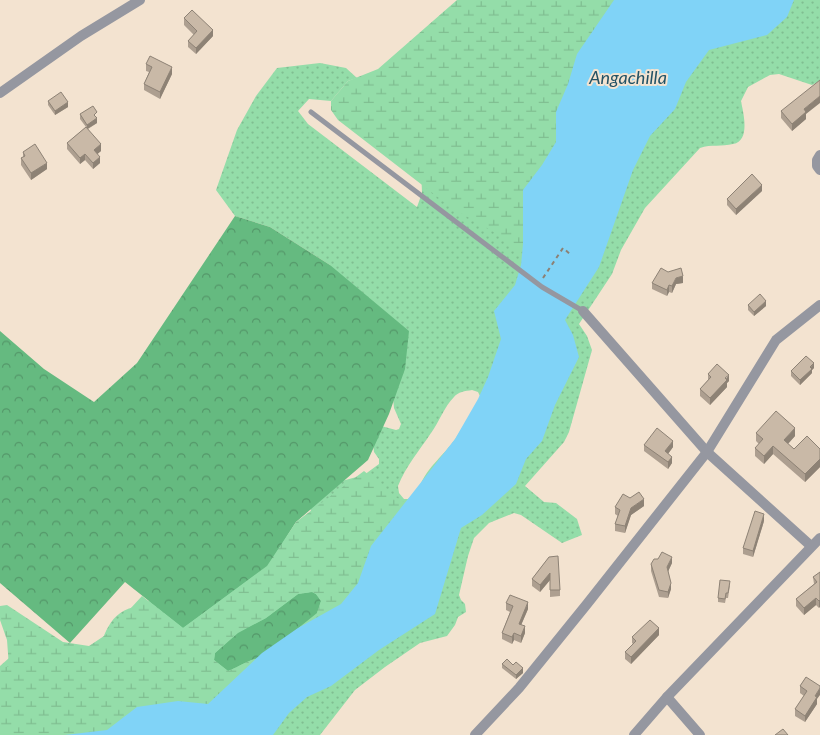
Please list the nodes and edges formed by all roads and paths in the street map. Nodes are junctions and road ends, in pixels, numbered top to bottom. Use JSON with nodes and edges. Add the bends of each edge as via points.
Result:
{"nodes":[{"id":1,"x":140,"y":0,"type":"edge"},
{"id":2,"x":0,"y":93,"type":"edge"},
{"id":3,"x":311,"y":112,"type":"dead end"},
{"id":4,"x":820,"y":155,"type":"edge"},
{"id":5,"x":820,"y":170,"type":"edge"},
{"id":6,"x":570,"y":254,"type":"dead end"},
{"id":7,"x":538,"y":284,"type":"junction"},
{"id":8,"x":820,"y":305,"type":"edge"},
{"id":9,"x":583,"y":311,"type":"joint"},
{"id":10,"x":707,"y":452,"type":"junction"},
{"id":11,"x":820,"y":538,"type":"edge"},
{"id":12,"x":812,"y":546,"type":"junction"},
{"id":13,"x":667,"y":697,"type":"junction"},
{"id":14,"x":474,"y":735,"type":"edge"},
{"id":15,"x":634,"y":735,"type":"edge"},
{"id":16,"x":700,"y":735,"type":"edge"}],
"edges":[{"from":1,"to":2,"type":"street"},
{"from":3,"to":7,"type":"lane"},
{"from":4,"to":5,"type":"street","via":[[817,160]]},
{"from":6,"to":7,"type":"path","via":[[563,248]]},
{"from":7,"to":9,"type":"lane"},
{"from":8,"to":10,"type":"street","via":[[776,340]]},
{"from":9,"to":10,"type":"street"},
{"from":10,"to":12,"type":"street"},
{"from":10,"to":14,"type":"street","via":[[518,688]]},
{"from":11,"to":12,"type":"street"},
{"from":12,"to":13,"type":"street"},
{"from":13,"to":15,"type":"street"},
{"from":13,"to":16,"type":"street"}]}
